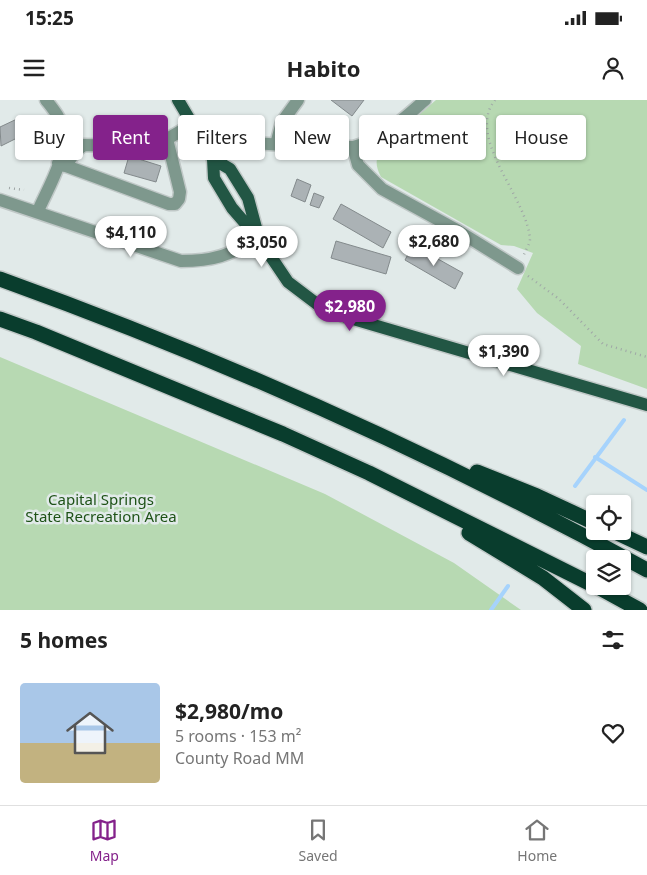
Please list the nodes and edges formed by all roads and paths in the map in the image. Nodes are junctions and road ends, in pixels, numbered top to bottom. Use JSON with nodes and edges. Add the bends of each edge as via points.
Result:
{"nodes":[{"id":1,"x":46,"y":100,"type":"edge"},
{"id":2,"x":178,"y":100,"type":"edge"},
{"id":3,"x":298,"y":100,"type":"edge"},
{"id":4,"x":425,"y":100,"type":"edge"},
{"id":5,"x":494,"y":100,"type":"edge"},
{"id":6,"x":188,"y":115,"type":"edge"},
{"id":7,"x":287,"y":115,"type":"edge"},
{"id":8,"x":168,"y":142,"type":"edge"},
{"id":9,"x":93,"y":146,"type":"edge"},
{"id":10,"x":349,"y":147,"type":"edge"},
{"id":11,"x":353,"y":147,"type":"junction"},
{"id":12,"x":213,"y":160,"type":"edge"},
{"id":13,"x":215,"y":160,"type":"edge"},
{"id":14,"x":62,"y":165,"type":"junction"},
{"id":15,"x":6,"y":187,"type":"dead end"},
{"id":16,"x":24,"y":190,"type":"dead end"},
{"id":17,"x":0,"y":200,"type":"edge"},
{"id":18,"x":38,"y":211,"type":"junction"},
{"id":19,"x":259,"y":239,"type":"junction"},
{"id":20,"x":518,"y":268,"type":"junction"},
{"id":21,"x":0,"y":278,"type":"edge"},
{"id":22,"x":0,"y":319,"type":"edge"},
{"id":23,"x":647,"y":357,"type":"edge"},
{"id":24,"x":647,"y":405,"type":"edge"},
{"id":25,"x":316,"y":406,"type":"junction"},
{"id":26,"x":305,"y":444,"type":"junction"},
{"id":27,"x":586,"y":519,"type":"edge"},
{"id":28,"x":631,"y":539,"type":"edge"},
{"id":29,"x":647,"y":547,"type":"edge"},
{"id":30,"x":647,"y":570,"type":"edge"},
{"id":31,"x":586,"y":581,"type":"edge"},
{"id":32,"x":612,"y":595,"type":"edge"},
{"id":33,"x":584,"y":610,"type":"edge"},
{"id":34,"x":640,"y":610,"type":"edge"}],
"edges":[{"from":1,"to":14,"type":"street","via":[[59,117],[63,130]]},
{"from":2,"to":6,"type":"main road"},
{"from":3,"to":7,"type":"street"},
{"from":4,"to":11,"type":"street","via":[[391,129]]},
{"from":5,"to":20,"type":"path","via":[[488,114],[488,135],[502,173],[522,211],[530,240]]},
{"from":8,"to":14,"type":"street","via":[[180,192],[175,204]]},
{"from":9,"to":14,"type":"street","via":[[84,145]]},
{"from":10,"to":11,"type":"street"},
{"from":11,"to":20,"type":"street","via":[[358,165],[382,189],[455,228]]},
{"from":12,"to":19,"type":"main road","via":[[214,178],[232,208]]},
{"from":13,"to":19,"type":"main road","via":[[230,169],[248,198]]},
{"from":14,"to":18,"type":"street"},
{"from":15,"to":16,"type":"path"},
{"from":17,"to":18,"type":"street"},
{"from":18,"to":19,"type":"street","via":[[182,260],[204,261],[224,257]]},
{"from":19,"to":24,"type":"main road","via":[[288,282],[317,304],[343,316]]},
{"from":20,"to":23,"type":"path","via":[[558,298],[603,344]]},
{"from":21,"to":25,"type":"highway","via":[[162,340]]},
{"from":22,"to":26,"type":"highway"},
{"from":25,"to":27,"type":"highway"},
{"from":25,"to":30,"type":"highway","via":[[454,470]]},
{"from":26,"to":31,"type":"highway"},
{"from":26,"to":33,"type":"highway","via":[[478,537],[542,578]]},
{"from":28,"to":29,"type":"highway"},
{"from":32,"to":34,"type":"highway"}]}
